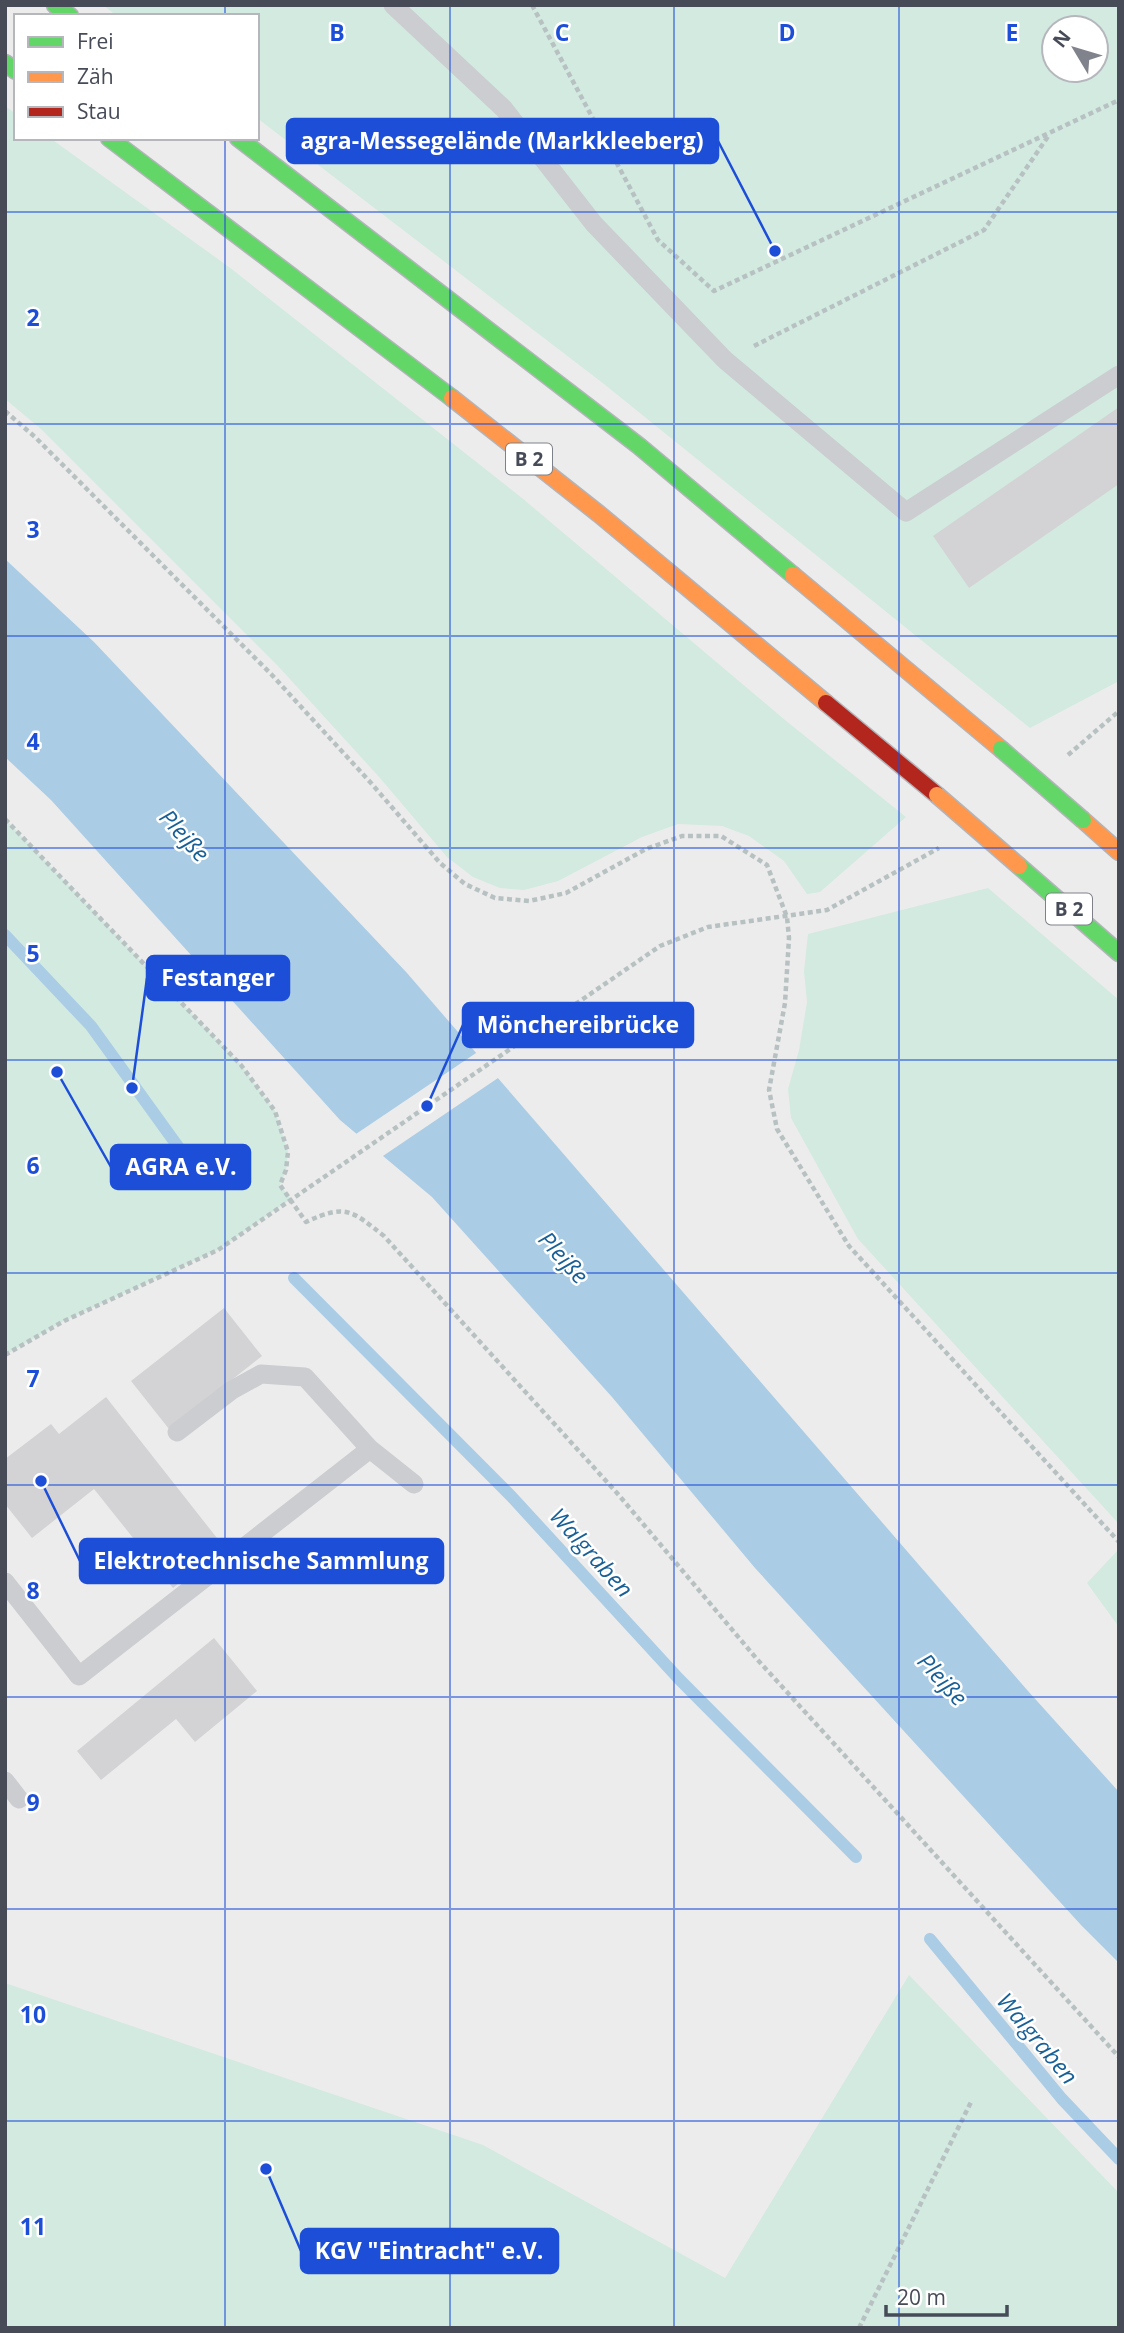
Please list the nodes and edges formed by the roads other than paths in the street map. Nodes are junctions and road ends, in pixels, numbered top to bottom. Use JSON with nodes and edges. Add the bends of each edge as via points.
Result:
{"nodes":[{"id":1,"x":393,"y":5,"type":"edge"},
{"id":2,"x":111,"y":140,"type":"edge"},
{"id":3,"x":241,"y":140,"type":"edge"},
{"id":4,"x":1119,"y":375,"type":"edge"},
{"id":5,"x":1119,"y":852,"type":"edge"},
{"id":6,"x":1119,"y":953,"type":"edge"},
{"id":7,"x":177,"y":1432,"type":"dead end"},
{"id":8,"x":370,"y":1449,"type":"junction"},
{"id":9,"x":414,"y":1485,"type":"dead end"},
{"id":10,"x":5,"y":1582,"type":"edge"},
{"id":11,"x":5,"y":1781,"type":"edge"},
{"id":12,"x":19,"y":1799,"type":"dead end"}],
"edges":[{"from":1,"to":4,"type":"lane","via":[[504,109],[594,224],[725,360],[906,512]]},
{"from":2,"to":6,"type":"highway","number":"B 2","bridge":true,"via":[[392,351],[599,514]]},
{"from":3,"to":5,"type":"highway","bridge":true,"via":[[639,446]]},
{"from":7,"to":8,"type":"lane","via":[[232,1390],[261,1374],[272,1374],[305,1377]]},
{"from":8,"to":9,"type":"lane"},
{"from":8,"to":10,"type":"lane","via":[[79,1676]]},
{"from":11,"to":12,"type":"lane"}]}
